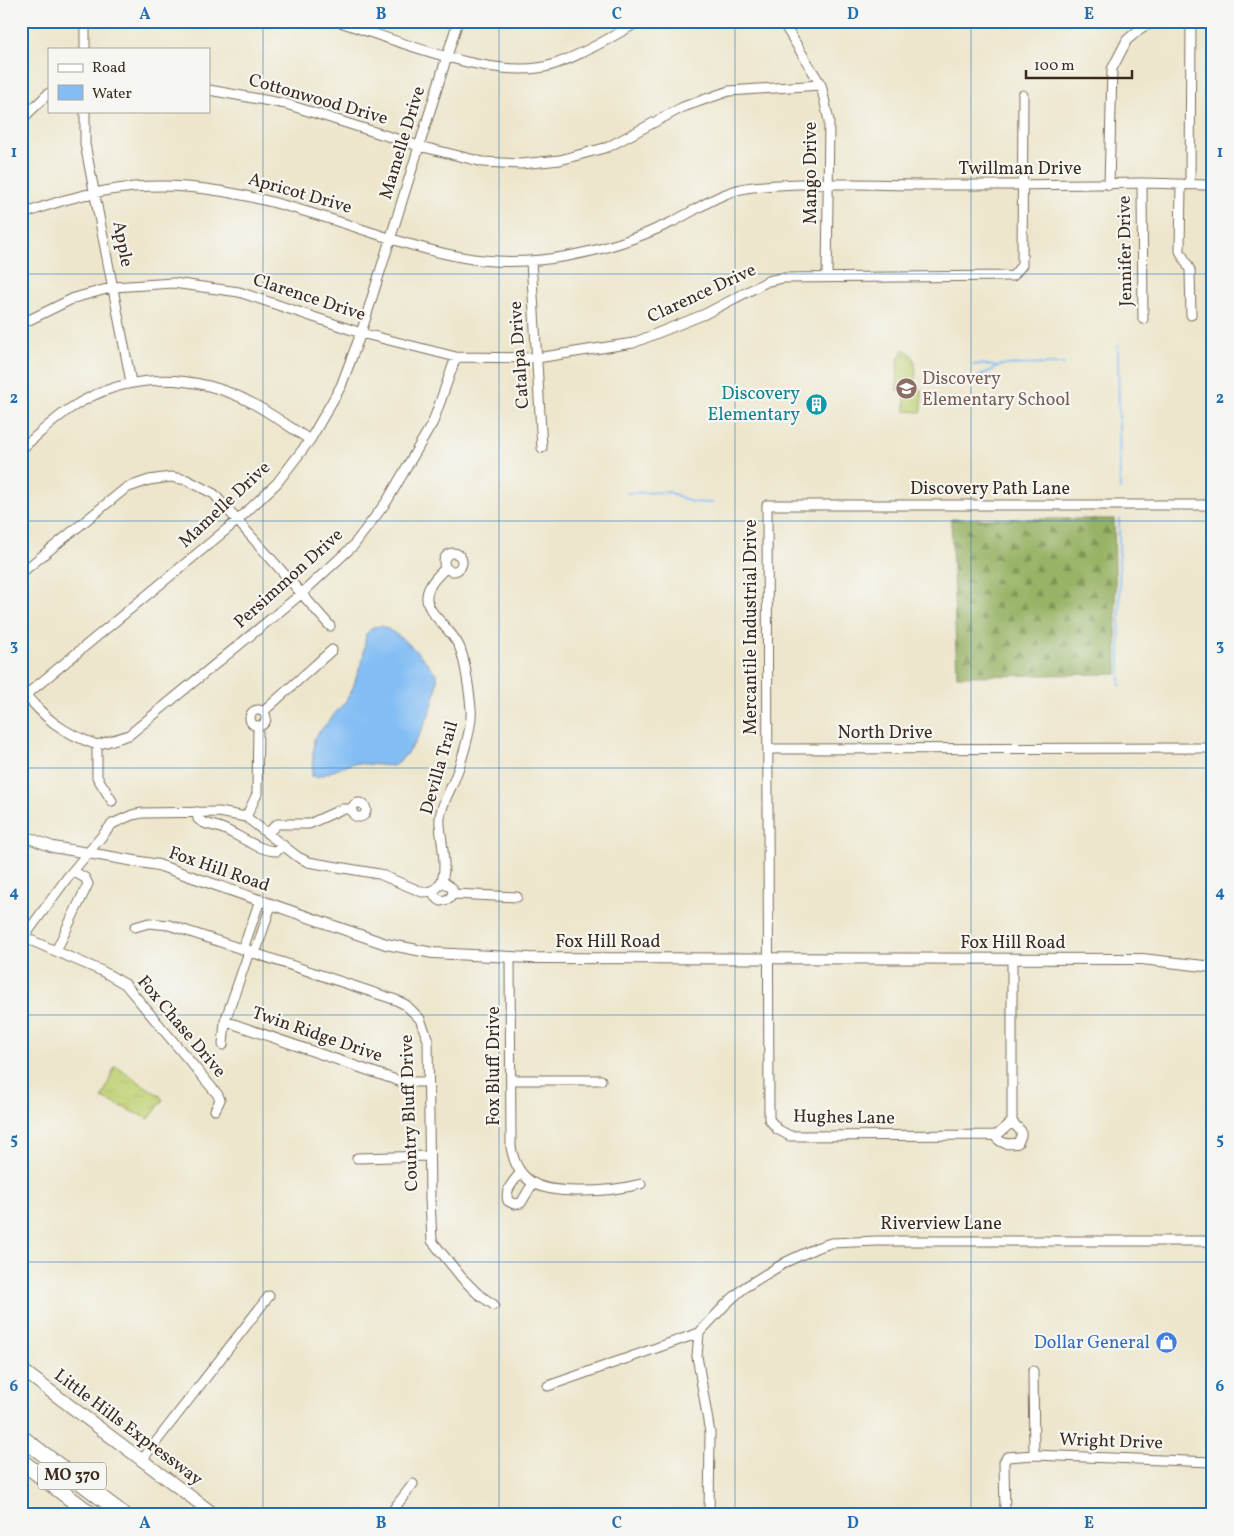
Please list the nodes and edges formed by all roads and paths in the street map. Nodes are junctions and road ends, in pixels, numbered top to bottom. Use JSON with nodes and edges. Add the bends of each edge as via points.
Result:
{"nodes":[{"id":1,"x":85,"y":21,"type":"edge"},
{"id":2,"x":337,"y":21,"type":"edge"},
{"id":3,"x":458,"y":21,"type":"edge"},
{"id":4,"x":640,"y":21,"type":"edge"},
{"id":5,"x":782,"y":21,"type":"edge"},
{"id":6,"x":1155,"y":21,"type":"edge"},
{"id":7,"x":1191,"y":21,"type":"edge"},
{"id":8,"x":84,"y":48,"type":"edge"},
{"id":9,"x":447,"y":56,"type":"junction"},
{"id":10,"x":821,"y":85,"type":"junction"},
{"id":11,"x":210,"y":90,"type":"edge"},
{"id":12,"x":48,"y":95,"type":"edge"},
{"id":13,"x":1023,"y":95,"type":"dead end"},
{"id":14,"x":85,"y":112,"type":"edge"},
{"id":15,"x":21,"y":120,"type":"edge"},
{"id":16,"x":419,"y":146,"type":"junction"},
{"id":17,"x":1142,"y":183,"type":"junction"},
{"id":18,"x":827,"y":184,"type":"junction"},
{"id":19,"x":1023,"y":185,"type":"junction"},
{"id":20,"x":1109,"y":185,"type":"junction"},
{"id":21,"x":1186,"y":185,"type":"junction"},
{"id":22,"x":1213,"y":185,"type":"edge"},
{"id":23,"x":95,"y":192,"type":"junction"},
{"id":24,"x":21,"y":215,"type":"edge"},
{"id":25,"x":390,"y":238,"type":"junction"},
{"id":26,"x":531,"y":261,"type":"junction"},
{"id":27,"x":827,"y":277,"type":"junction"},
{"id":28,"x":114,"y":287,"type":"junction"},
{"id":29,"x":1191,"y":316,"type":"dead end"},
{"id":30,"x":1143,"y":319,"type":"dead end"},
{"id":31,"x":21,"y":324,"type":"edge"},
{"id":32,"x":361,"y":333,"type":"junction"},
{"id":33,"x":456,"y":357,"type":"junction"},
{"id":34,"x":537,"y":358,"type":"junction"},
{"id":35,"x":131,"y":382,"type":"junction"},
{"id":36,"x":310,"y":440,"type":"junction"},
{"id":37,"x":542,"y":448,"type":"dead end"},
{"id":38,"x":21,"y":449,"type":"edge"},
{"id":39,"x":767,"y":505,"type":"joint"},
{"id":40,"x":1213,"y":505,"type":"edge"},
{"id":41,"x":238,"y":520,"type":"junction"},
{"id":42,"x":446,"y":568,"type":"dead end"},
{"id":43,"x":21,"y":573,"type":"edge"},
{"id":44,"x":301,"y":594,"type":"junction"},
{"id":45,"x":330,"y":626,"type":"dead end"},
{"id":46,"x":332,"y":650,"type":"dead end"},
{"id":47,"x":23,"y":694,"type":"edge"},
{"id":48,"x":264,"y":711,"type":"junction"},
{"id":49,"x":258,"y":726,"type":"junction"},
{"id":50,"x":97,"y":745,"type":"junction"},
{"id":51,"x":1213,"y":748,"type":"edge"},
{"id":52,"x":768,"y":749,"type":"junction"},
{"id":53,"x":112,"y":801,"type":"dead end"},
{"id":54,"x":352,"y":809,"type":"dead end"},
{"id":55,"x":198,"y":812,"type":"junction"},
{"id":56,"x":246,"y":817,"type":"junction"},
{"id":57,"x":268,"y":833,"type":"junction"},
{"id":58,"x":21,"y":835,"type":"edge"},
{"id":59,"x":283,"y":845,"type":"junction"},
{"id":60,"x":89,"y":852,"type":"junction"},
{"id":61,"x":73,"y":871,"type":"junction"},
{"id":62,"x":442,"y":880,"type":"junction"},
{"id":63,"x":433,"y":890,"type":"junction"},
{"id":64,"x":453,"y":894,"type":"junction"},
{"id":65,"x":517,"y":897,"type":"dead end"},
{"id":66,"x":260,"y":900,"type":"junction"},
{"id":67,"x":271,"y":905,"type":"junction"},
{"id":68,"x":135,"y":927,"type":"dead end"},
{"id":69,"x":22,"y":939,"type":"edge"},
{"id":70,"x":56,"y":951,"type":"junction"},
{"id":71,"x":249,"y":952,"type":"junction"},
{"id":72,"x":510,"y":957,"type":"junction"},
{"id":73,"x":768,"y":959,"type":"junction"},
{"id":74,"x":1012,"y":959,"type":"junction"},
{"id":75,"x":1213,"y":967,"type":"edge"},
{"id":76,"x":225,"y":1021,"type":"junction"},
{"id":77,"x":223,"y":1045,"type":"dead end"},
{"id":78,"x":511,"y":1080,"type":"junction"},
{"id":79,"x":601,"y":1080,"type":"dead end"},
{"id":80,"x":428,"y":1082,"type":"junction"},
{"id":81,"x":215,"y":1110,"type":"dead end"},
{"id":82,"x":1012,"y":1122,"type":"junction"},
{"id":83,"x":994,"y":1135,"type":"junction"},
{"id":84,"x":429,"y":1156,"type":"junction"},
{"id":85,"x":358,"y":1158,"type":"dead end"},
{"id":86,"x":521,"y":1172,"type":"junction"},
{"id":87,"x":534,"y":1184,"type":"junction"},
{"id":88,"x":640,"y":1184,"type":"dead end"},
{"id":89,"x":1213,"y":1241,"type":"edge"},
{"id":90,"x":269,"y":1296,"type":"dead end"},
{"id":91,"x":494,"y":1305,"type":"dead end"},
{"id":92,"x":699,"y":1333,"type":"junction"},
{"id":93,"x":21,"y":1369,"type":"edge"},
{"id":94,"x":1033,"y":1370,"type":"dead end"},
{"id":95,"x":548,"y":1386,"type":"dead end"},
{"id":96,"x":21,"y":1437,"type":"edge"},
{"id":97,"x":1034,"y":1455,"type":"junction"},
{"id":98,"x":142,"y":1460,"type":"junction"},
{"id":99,"x":21,"y":1461,"type":"edge"},
{"id":100,"x":1213,"y":1462,"type":"edge"},
{"id":101,"x":414,"y":1484,"type":"dead end"},
{"id":102,"x":92,"y":1515,"type":"edge"},
{"id":103,"x":124,"y":1515,"type":"edge"},
{"id":104,"x":215,"y":1515,"type":"edge"},
{"id":105,"x":389,"y":1515,"type":"edge"},
{"id":106,"x":709,"y":1515,"type":"edge"},
{"id":107,"x":1005,"y":1515,"type":"edge"}],
"edges":[{"from":1,"to":8,"type":"street"},
{"from":2,"to":9,"type":"street"},
{"from":3,"to":9,"type":"street","name":"Mamelle Drive"},
{"from":4,"to":9,"type":"street","via":[[545,67],[487,67]]},
{"from":5,"to":10,"type":"street","name":"Mango Drive"},
{"from":6,"to":20,"type":"street","via":[[1133,33],[1112,69]]},
{"from":7,"to":21,"type":"street"},
{"from":9,"to":16,"type":"street","name":"Mamelle Drive"},
{"from":10,"to":16,"type":"street","name":"Cottonwood Drive","via":[[749,89],[706,97],[608,147],[560,160],[521,164],[483,162]]},
{"from":10,"to":18,"type":"street","name":"Mango Drive","via":[[829,121]]},
{"from":11,"to":16,"type":"street","name":"Cottonwood Drive","via":[[286,104]]},
{"from":12,"to":15,"type":"street"},
{"from":13,"to":19,"type":"street","name":"Clarence Drive"},
{"from":14,"to":23,"type":"street","name":"Apple","via":[[85,144]]},
{"from":16,"to":25,"type":"street","name":"Mamelle Drive"},
{"from":17,"to":20,"type":"street","name":"Twillman Drive"},
{"from":17,"to":21,"type":"street","name":"Twillman Drive"},
{"from":17,"to":30,"type":"street","name":"Jennifer Drive"},
{"from":18,"to":19,"type":"street","name":"Twillman Drive"},
{"from":18,"to":26,"type":"street","name":"Apricot Drive","via":[[750,187],[712,200],[671,223],[628,240],[580,254]]},
{"from":18,"to":27,"type":"street","name":"Mango Drive"},
{"from":19,"to":20,"type":"street","name":"Twillman Drive"},
{"from":19,"to":27,"type":"street","name":"Clarence Drive","via":[[1022,265],[1013,276]]},
{"from":21,"to":22,"type":"street","name":"Twillman Drive"},
{"from":21,"to":29,"type":"street","via":[[1180,251],[1190,270]]},
{"from":23,"to":24,"type":"street","name":"Apricot Drive"},
{"from":23,"to":25,"type":"street","name":"Apricot Drive","via":[[175,185],[216,189],[282,204]]},
{"from":23,"to":28,"type":"street","name":"Apple"},
{"from":25,"to":26,"type":"street","name":"Apricot Drive","via":[[462,257]]},
{"from":25,"to":32,"type":"street","name":"Mamelle Drive"},
{"from":26,"to":34,"type":"street","name":"Catalpa Drive"},
{"from":27,"to":34,"type":"street","name":"Clarence Drive","via":[[768,281],[705,314],[633,342]]},
{"from":28,"to":31,"type":"street","name":"Clarence Drive","via":[[74,298]]},
{"from":28,"to":32,"type":"street","name":"Clarence Drive","via":[[173,283],[239,292]]},
{"from":28,"to":35,"type":"street","name":"Apple"},
{"from":32,"to":33,"type":"street","name":"Clarence Drive"},
{"from":32,"to":36,"type":"street","name":"Mamelle Drive","via":[[341,386]]},
{"from":33,"to":34,"type":"street","name":"Clarence Drive"},
{"from":33,"to":44,"type":"street","name":"Persimmon Drive","via":[[433,422],[387,501],[353,546]]},
{"from":34,"to":37,"type":"street","name":"Catalpa Drive"},
{"from":35,"to":36,"type":"street","via":[[179,380],[226,391]]},
{"from":35,"to":38,"type":"street","via":[[71,408]]},
{"from":36,"to":41,"type":"street","name":"Mamelle Drive","via":[[277,483]]},
{"from":39,"to":40,"type":"street","name":"Discovery Path Lane"},
{"from":39,"to":52,"type":"street","name":"Mercantile Industrial Drive"},
{"from":41,"to":43,"type":"street","via":[[214,494],[187,480],[171,477],[149,480],[126,488]]},
{"from":41,"to":44,"type":"street"},
{"from":41,"to":47,"type":"street","name":"Mamelle Drive"},
{"from":42,"to":62,"type":"street","name":"Devilla Trail","via":[[432,584],[428,604],[435,618],[459,646],[472,711],[461,764],[440,813]]},
{"from":44,"to":45,"type":"street"},
{"from":44,"to":50,"type":"street","name":"Persimmon Drive","via":[[129,734]]},
{"from":46,"to":48,"type":"street"},
{"from":47,"to":50,"type":"street","via":[[54,724]]},
{"from":48,"to":49,"type":"street","via":[[267,716],[265,722]]},
{"from":48,"to":49,"type":"street","via":[[256,709],[250,714],[251,722]]},
{"from":49,"to":56,"type":"street","via":[[257,794]]},
{"from":50,"to":53,"type":"street","via":[[98,777]]},
{"from":51,"to":52,"type":"street","name":"North Drive"},
{"from":52,"to":73,"type":"street"},
{"from":54,"to":57,"type":"street","via":[[342,809],[309,824],[277,824]]},
{"from":55,"to":56,"type":"street"},
{"from":55,"to":59,"type":"street","via":[[198,818],[204,823],[269,850],[277,851]]},
{"from":55,"to":60,"type":"street","via":[[132,815],[112,824]]},
{"from":56,"to":57,"type":"street"},
{"from":57,"to":59,"type":"street"},
{"from":58,"to":60,"type":"street","name":"Fox Hill Road","via":[[53,847]]},
{"from":59,"to":63,"type":"street","via":[[308,862],[379,874],[422,892]]},
{"from":60,"to":61,"type":"street"},
{"from":60,"to":66,"type":"street","name":"Fox Hill Road","via":[[158,866]]},
{"from":61,"to":69,"type":"street"},
{"from":61,"to":70,"type":"street","via":[[85,878],[88,884]]},
{"from":62,"to":63,"type":"street"},
{"from":62,"to":64,"type":"street","via":[[452,888]]},
{"from":63,"to":64,"type":"street","via":[[441,901]]},
{"from":64,"to":65,"type":"street"},
{"from":66,"to":67,"type":"street","name":"Fox Hill Road"},
{"from":66,"to":71,"type":"street","via":[[244,946]]},
{"from":67,"to":71,"type":"street","via":[[257,948]]},
{"from":67,"to":72,"type":"street","name":"Fox Hill Road","via":[[386,944],[434,953]]},
{"from":68,"to":71,"type":"street","name":"Country Bluff Drive","via":[[149,923],[168,925]]},
{"from":69,"to":70,"type":"street","name":"Fox Chase Drive"},
{"from":70,"to":81,"type":"street","name":"Fox Chase Drive","via":[[125,984],[218,1095],[219,1103]]},
{"from":71,"to":76,"type":"street"},
{"from":71,"to":80,"type":"street","name":"Country Bluff Drive","via":[[406,1005],[424,1026],[428,1040]]},
{"from":72,"to":73,"type":"street","name":"Fox Hill Road"},
{"from":72,"to":78,"type":"street","name":"Fox Bluff Drive"},
{"from":73,"to":74,"type":"street","name":"Fox Hill Road"},
{"from":73,"to":83,"type":"street","name":"Hughes Lane","via":[[769,1119],[777,1129],[790,1136]]},
{"from":74,"to":75,"type":"street","name":"Fox Hill Road","via":[[1142,959]]},
{"from":74,"to":82,"type":"street","name":"Hughes Lane"},
{"from":76,"to":77,"type":"street"},
{"from":76,"to":80,"type":"street","name":"Twin Ridge Drive","via":[[402,1082]]},
{"from":78,"to":79,"type":"street"},
{"from":78,"to":86,"type":"street","name":"Fox Bluff Drive","via":[[511,1147]]},
{"from":80,"to":84,"type":"street","name":"Country Bluff Drive"},
{"from":82,"to":83,"type":"street","via":[[1003,1132]]},
{"from":82,"to":83,"type":"street","name":"Hughes Lane","via":[[1021,1131],[1018,1143],[1007,1145]]},
{"from":84,"to":85,"type":"street"},
{"from":84,"to":91,"type":"street","name":"Country Bluff Drive","via":[[432,1241],[462,1278]]},
{"from":86,"to":87,"type":"street","name":"Fox Bluff Drive"},
{"from":86,"to":87,"type":"street","via":[[508,1188],[508,1201],[521,1203]]},
{"from":87,"to":88,"type":"street","name":"Fox Bluff Drive","via":[[552,1191],[617,1191]]},
{"from":89,"to":92,"type":"street","name":"Riverview Lane","via":[[877,1240],[830,1243],[786,1262],[745,1287]]},
{"from":90,"to":98,"type":"street"},
{"from":92,"to":95,"type":"street","name":"Riverview Lane"},
{"from":92,"to":106,"type":"street","via":[[697,1356],[710,1433]]},
{"from":93,"to":98,"type":"main road","name":"Little Hills Expressway"},
{"from":94,"to":97,"type":"street"},
{"from":96,"to":103,"type":"highway","number":"MO 370"},
{"from":97,"to":100,"type":"street","name":"Wright Drive"},
{"from":97,"to":107,"type":"street","name":"Wright Drive","via":[[1007,1457],[1004,1462]]},
{"from":98,"to":104,"type":"main road","name":"Little Hills Expressway"},
{"from":99,"to":102,"type":"highway","number":"MO 370"},
{"from":101,"to":105,"type":"street"}]}
